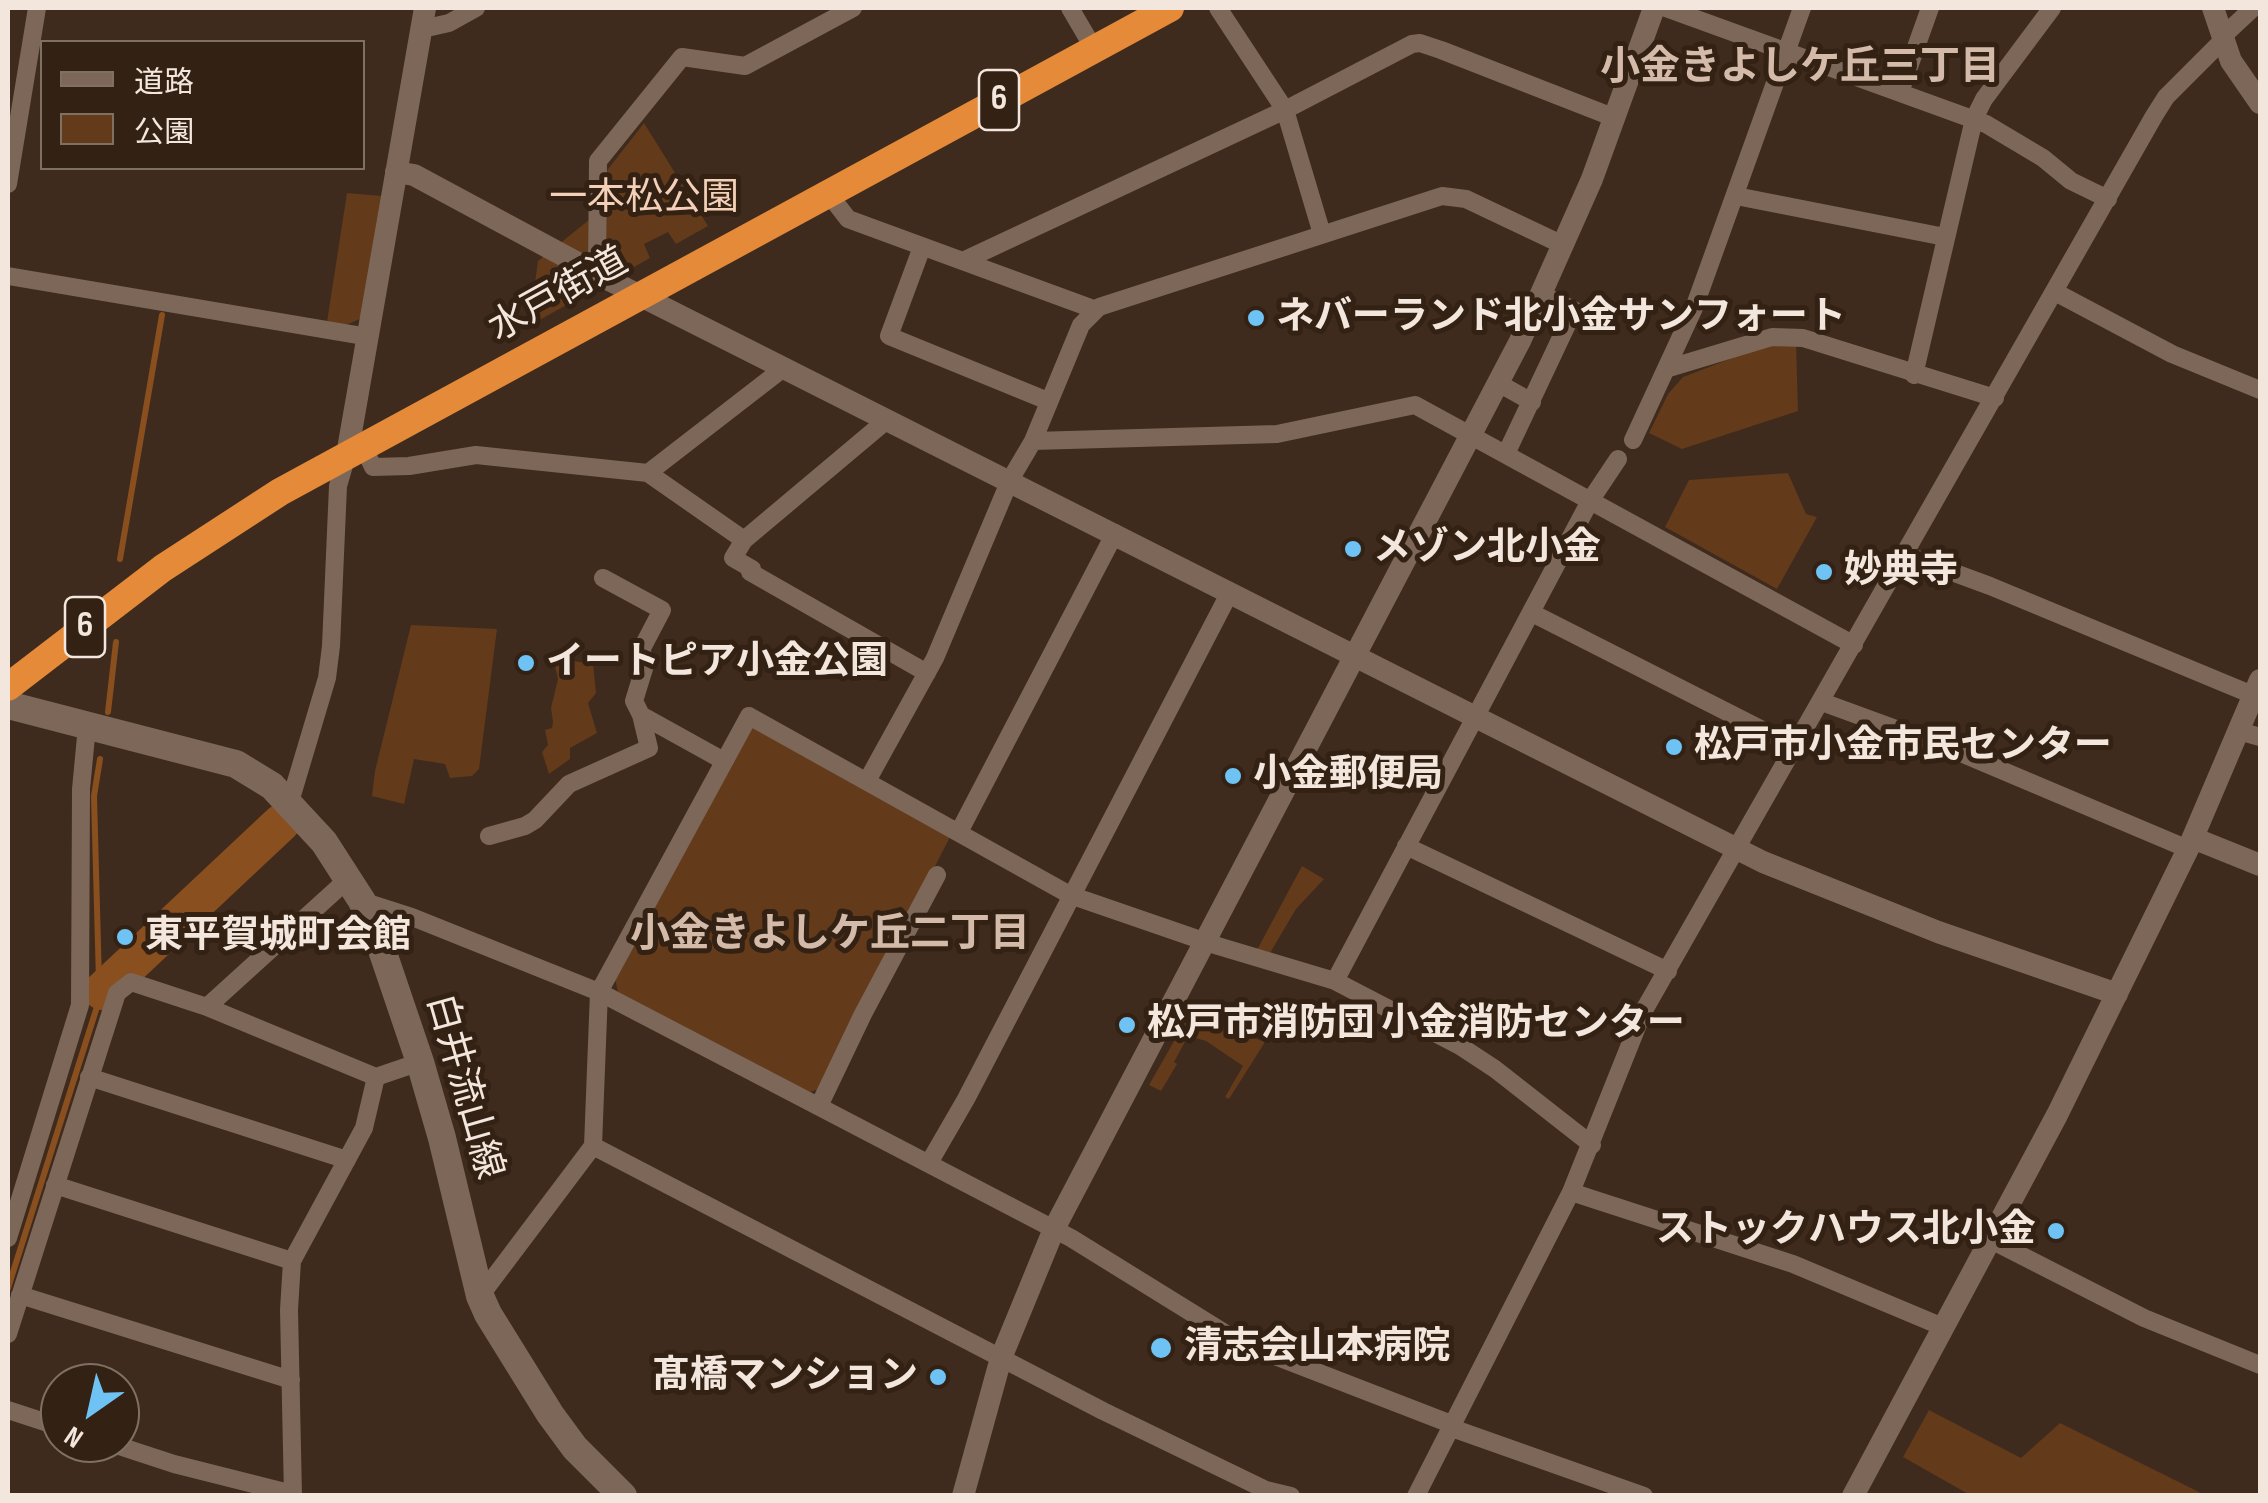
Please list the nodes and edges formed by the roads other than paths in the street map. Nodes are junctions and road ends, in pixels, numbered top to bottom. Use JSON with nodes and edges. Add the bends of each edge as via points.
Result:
{"nodes":[{"id":1,"x":37,"y":8,"type":"edge"},
{"id":2,"x":476,"y":8,"type":"edge"},
{"id":3,"x":853,"y":8,"type":"edge"},
{"id":4,"x":1070,"y":8,"type":"edge"},
{"id":5,"x":1170,"y":8,"type":"edge"},
{"id":6,"x":1218,"y":8,"type":"edge"},
{"id":7,"x":1654,"y":8,"type":"edge"},
{"id":8,"x":1666,"y":8,"type":"edge"},
{"id":9,"x":1802,"y":8,"type":"edge"},
{"id":10,"x":1930,"y":8,"type":"edge"},
{"id":11,"x":2052,"y":8,"type":"edge"},
{"id":12,"x":2213,"y":8,"type":"edge"},
{"id":13,"x":2252,"y":8,"type":"edge"},
{"id":14,"x":423,"y":18,"type":"edge"},
{"id":15,"x":2222,"y":38,"type":"junction"},
{"id":16,"x":1094,"y":49,"type":"junction"},
{"id":17,"x":1784,"y":52,"type":"junction"},
{"id":18,"x":1900,"y":92,"type":"junction"},
{"id":19,"x":2260,"y":103,"type":"edge"},
{"id":20,"x":1285,"y":110,"type":"junction"},
{"id":21,"x":1615,"y":118,"type":"junction"},
{"id":22,"x":1974,"y":119,"type":"junction"},
{"id":23,"x":596,"y":137,"type":"dead end"},
{"id":24,"x":598,"y":161,"type":"junction"},
{"id":25,"x":396,"y":172,"type":"junction"},
{"id":26,"x":8,"y":184,"type":"edge"},
{"id":27,"x":828,"y":193,"type":"junction"},
{"id":28,"x":1736,"y":196,"type":"junction"},
{"id":29,"x":2108,"y":199,"type":"junction"},
{"id":30,"x":1322,"y":234,"type":"junction"},
{"id":31,"x":1945,"y":236,"type":"junction"},
{"id":32,"x":1563,"y":244,"type":"junction"},
{"id":33,"x":922,"y":247,"type":"junction"},
{"id":34,"x":963,"y":260,"type":"junction"},
{"id":35,"x":596,"y":273,"type":"junction"},
{"id":36,"x":8,"y":276,"type":"edge"},
{"id":37,"x":2055,"y":292,"type":"junction"},
{"id":38,"x":641,"y":294,"type":"junction"},
{"id":39,"x":1541,"y":294,"type":"junction"},
{"id":40,"x":1096,"y":310,"type":"junction"},
{"id":41,"x":369,"y":337,"type":"junction"},
{"id":42,"x":785,"y":367,"type":"junction"},
{"id":43,"x":1666,"y":369,"type":"junction"},
{"id":44,"x":1914,"y":374,"type":"junction"},
{"id":45,"x":1498,"y":383,"type":"junction"},
{"id":46,"x":2260,"y":390,"type":"edge"},
{"id":47,"x":1995,"y":398,"type":"junction"},
{"id":48,"x":1048,"y":401,"type":"junction"},
{"id":49,"x":1532,"y":402,"type":"junction"},
{"id":50,"x":888,"y":419,"type":"junction"},
{"id":51,"x":1472,"y":434,"type":"junction"},
{"id":52,"x":1633,"y":440,"type":"dead end"},
{"id":53,"x":1033,"y":441,"type":"junction"},
{"id":54,"x":355,"y":450,"type":"junction"},
{"id":55,"x":1506,"y":454,"type":"junction"},
{"id":56,"x":1618,"y":459,"type":"dead end"},
{"id":57,"x":648,"y":472,"type":"junction"},
{"id":58,"x":1010,"y":480,"type":"junction"},
{"id":59,"x":1590,"y":500,"type":"junction"},
{"id":60,"x":1115,"y":533,"type":"junction"},
{"id":61,"x":744,"y":540,"type":"junction"},
{"id":62,"x":1906,"y":555,"type":"junction"},
{"id":63,"x":603,"y":578,"type":"dead end"},
{"id":64,"x":1230,"y":592,"type":"junction"},
{"id":65,"x":1532,"y":613,"type":"junction"},
{"id":66,"x":1854,"y":645,"type":"junction"},
{"id":67,"x":1354,"y":655,"type":"junction"},
{"id":68,"x":926,"y":672,"type":"junction"},
{"id":69,"x":8,"y":687,"type":"edge"},
{"id":70,"x":2258,"y":691,"type":"edge"},
{"id":71,"x":1822,"y":702,"type":"junction"},
{"id":72,"x":8,"y":706,"type":"edge"},
{"id":73,"x":640,"y":714,"type":"junction"},
{"id":74,"x":1476,"y":715,"type":"junction"},
{"id":75,"x":87,"y":726,"type":"junction"},
{"id":76,"x":2250,"y":734,"type":"edge"},
{"id":77,"x":1796,"y":746,"type":"junction"},
{"id":78,"x":724,"y":761,"type":"junction"},
{"id":79,"x":867,"y":781,"type":"junction"},
{"id":80,"x":290,"y":802,"type":"junction"},
{"id":81,"x":959,"y":832,"type":"junction"},
{"id":82,"x":488,"y":836,"type":"dead end"},
{"id":83,"x":2191,"y":843,"type":"junction"},
{"id":84,"x":1406,"y":846,"type":"junction"},
{"id":85,"x":1738,"y":849,"type":"junction"},
{"id":86,"x":2260,"y":865,"type":"edge"},
{"id":87,"x":937,"y":875,"type":"dead end"},
{"id":88,"x":354,"y":890,"type":"junction"},
{"id":89,"x":1070,"y":895,"type":"junction"},
{"id":90,"x":1204,"y":941,"type":"junction"},
{"id":91,"x":1668,"y":971,"type":"junction"},
{"id":92,"x":1335,"y":981,"type":"junction"},
{"id":93,"x":599,"y":992,"type":"junction"},
{"id":94,"x":2117,"y":994,"type":"junction"},
{"id":95,"x":207,"y":1007,"type":"junction"},
{"id":96,"x":420,"y":1062,"type":"junction"},
{"id":97,"x":89,"y":1077,"type":"junction"},
{"id":98,"x":376,"y":1078,"type":"junction"},
{"id":99,"x":819,"y":1106,"type":"junction"},
{"id":100,"x":1592,"y":1145,"type":"junction"},
{"id":101,"x":593,"y":1146,"type":"junction"},
{"id":102,"x":348,"y":1160,"type":"junction"},
{"id":103,"x":929,"y":1163,"type":"junction"},
{"id":104,"x":55,"y":1185,"type":"junction"},
{"id":105,"x":1571,"y":1192,"type":"junction"},
{"id":106,"x":1054,"y":1229,"type":"junction"},
{"id":107,"x":8,"y":1238,"type":"edge"},
{"id":108,"x":1990,"y":1239,"type":"junction"},
{"id":109,"x":292,"y":1261,"type":"junction"},
{"id":110,"x":20,"y":1295,"type":"junction"},
{"id":111,"x":480,"y":1296,"type":"junction"},
{"id":112,"x":1943,"y":1327,"type":"junction"},
{"id":113,"x":8,"y":1334,"type":"edge"},
{"id":114,"x":1000,"y":1358,"type":"junction"},
{"id":115,"x":2260,"y":1365,"type":"edge"},
{"id":116,"x":290,"y":1380,"type":"junction"},
{"id":117,"x":8,"y":1410,"type":"edge"},
{"id":118,"x":40,"y":1420,"type":"edge"},
{"id":119,"x":1450,"y":1425,"type":"junction"},
{"id":120,"x":140,"y":1453,"type":"edge"},
{"id":121,"x":609,"y":1491,"type":"edge"},
{"id":122,"x":1264,"y":1492,"type":"edge"},
{"id":123,"x":293,"y":1495,"type":"edge"},
{"id":124,"x":964,"y":1496,"type":"edge"},
{"id":125,"x":1291,"y":1496,"type":"edge"},
{"id":126,"x":1416,"y":1496,"type":"edge"},
{"id":127,"x":1644,"y":1496,"type":"edge"},
{"id":128,"x":1854,"y":1496,"type":"edge"}],
"edges":[{"from":1,"to":26,"type":"street"},
{"from":2,"to":14,"type":"street","via":[[448,23]]},
{"from":3,"to":24,"type":"street","via":[[745,66],[682,57]]},
{"from":4,"to":16,"type":"street"},
{"from":5,"to":16,"type":"highway","name":"水戸街道","number":"6"},
{"from":6,"to":20,"type":"street"},
{"from":7,"to":21,"type":"street"},
{"from":8,"to":17,"type":"street"},
{"from":9,"to":17,"type":"street"},
{"from":10,"to":18,"type":"street"},
{"from":11,"to":22,"type":"street"},
{"from":12,"to":15,"type":"street"},
{"from":13,"to":15,"type":"street"},
{"from":14,"to":25,"type":"street"},
{"from":15,"to":19,"type":"street"},
{"from":15,"to":29,"type":"street","via":[[2166,97]]},
{"from":16,"to":27,"type":"highway","name":"水戸街道","number":"6"},
{"from":17,"to":18,"type":"street"},
{"from":17,"to":28,"type":"street"},
{"from":18,"to":22,"type":"street"},
{"from":20,"to":21,"type":"street","via":[[1420,43]]},
{"from":20,"to":30,"type":"street"},
{"from":20,"to":34,"type":"street"},
{"from":21,"to":32,"type":"street"},
{"from":22,"to":29,"type":"street"},
{"from":22,"to":31,"type":"street"},
{"from":23,"to":24,"type":"street"},
{"from":24,"to":35,"type":"street"},
{"from":25,"to":35,"type":"street","via":[[414,175]]},
{"from":25,"to":41,"type":"street"},
{"from":27,"to":33,"type":"street","via":[[848,218]]},
{"from":27,"to":38,"type":"highway","name":"水戸街道","number":"6"},
{"from":28,"to":31,"type":"street"},
{"from":28,"to":43,"type":"street"},
{"from":29,"to":37,"type":"street"},
{"from":30,"to":32,"type":"street","via":[[1442,196],[1466,199]]},
{"from":30,"to":40,"type":"street"},
{"from":31,"to":44,"type":"street"},
{"from":32,"to":39,"type":"street"},
{"from":33,"to":34,"type":"street"},
{"from":33,"to":48,"type":"street","via":[[889,336]]},
{"from":34,"to":40,"type":"street"},
{"from":35,"to":38,"type":"street"},
{"from":36,"to":41,"type":"street"},
{"from":37,"to":46,"type":"street","via":[[2172,354]]},
{"from":37,"to":47,"type":"street"},
{"from":38,"to":42,"type":"street"},
{"from":38,"to":54,"type":"highway","name":"水戸街道","number":"6"},
{"from":39,"to":45,"type":"street"},
{"from":39,"to":49,"type":"street","via":[[1574,310]]},
{"from":40,"to":48,"type":"street","via":[[1081,325]]},
{"from":41,"to":54,"type":"street"},
{"from":42,"to":50,"type":"street"},
{"from":42,"to":57,"type":"street"},
{"from":43,"to":44,"type":"street","via":[[1772,338],[1803,338]]},
{"from":43,"to":52,"type":"street"},
{"from":44,"to":47,"type":"street"},
{"from":45,"to":49,"type":"street"},
{"from":45,"to":51,"type":"street"},
{"from":47,"to":62,"type":"street"},
{"from":48,"to":53,"type":"street"},
{"from":49,"to":55,"type":"street"},
{"from":50,"to":58,"type":"street"},
{"from":50,"to":61,"type":"street"},
{"from":51,"to":53,"type":"street","via":[[1415,405],[1276,434]]},
{"from":51,"to":55,"type":"street"},
{"from":51,"to":67,"type":"street"},
{"from":53,"to":58,"type":"street"},
{"from":54,"to":57,"type":"street","via":[[374,467],[476,455]]},
{"from":54,"to":69,"type":"highway","name":"水戸街道","number":"6","via":[[163,568]]},
{"from":54,"to":80,"type":"street","via":[[338,486],[327,678]]},
{"from":55,"to":59,"type":"street"},
{"from":56,"to":59,"type":"street"},
{"from":57,"to":61,"type":"street"},
{"from":58,"to":60,"type":"street"},
{"from":58,"to":68,"type":"street"},
{"from":59,"to":65,"type":"street"},
{"from":59,"to":66,"type":"street"},
{"from":60,"to":64,"type":"street"},
{"from":60,"to":81,"type":"street"},
{"from":61,"to":68,"type":"street","via":[[733,558],[750,572]]},
{"from":62,"to":66,"type":"street"},
{"from":62,"to":70,"type":"street"},
{"from":63,"to":73,"type":"street","via":[[662,610],[641,650],[646,662],[634,701]]},
{"from":64,"to":67,"type":"street"},
{"from":64,"to":89,"type":"street"},
{"from":65,"to":74,"type":"street"},
{"from":65,"to":77,"type":"street"},
{"from":66,"to":71,"type":"street"},
{"from":67,"to":74,"type":"street"},
{"from":67,"to":90,"type":"street"},
{"from":68,"to":79,"type":"street"},
{"from":70,"to":76,"type":"street"},
{"from":71,"to":77,"type":"street"},
{"from":71,"to":83,"type":"street"},
{"from":72,"to":75,"type":"main road","name":"白井流山線"},
{"from":73,"to":78,"type":"street"},
{"from":73,"to":82,"type":"street","via":[[649,748],[569,784],[525,826]]},
{"from":74,"to":84,"type":"street"},
{"from":74,"to":85,"type":"street"},
{"from":75,"to":80,"type":"main road","name":"白井流山線","via":[[236,764]]},
{"from":75,"to":107,"type":"street","via":[[80,1006]]},
{"from":76,"to":83,"type":"street"},
{"from":77,"to":85,"type":"street"},
{"from":78,"to":79,"type":"street","via":[[749,716]]},
{"from":78,"to":93,"type":"street"},
{"from":79,"to":81,"type":"street"},
{"from":80,"to":88,"type":"main road","name":"白井流山線"},
{"from":81,"to":89,"type":"street"},
{"from":83,"to":86,"type":"street"},
{"from":83,"to":94,"type":"street"},
{"from":84,"to":91,"type":"street"},
{"from":84,"to":92,"type":"street"},
{"from":85,"to":91,"type":"street"},
{"from":85,"to":94,"type":"street","via":[[1846,897]]},
{"from":87,"to":99,"type":"street"},
{"from":88,"to":93,"type":"street"},
{"from":88,"to":95,"type":"street"},
{"from":88,"to":96,"type":"main road","name":"白井流山線"},
{"from":89,"to":90,"type":"street"},
{"from":89,"to":103,"type":"street"},
{"from":90,"to":92,"type":"street"},
{"from":90,"to":106,"type":"street"},
{"from":91,"to":100,"type":"street","via":[[1643,1012]]},
{"from":92,"to":100,"type":"street","via":[[1495,1068]]},
{"from":93,"to":99,"type":"street"},
{"from":93,"to":101,"type":"street"},
{"from":94,"to":108,"type":"street"},
{"from":95,"to":97,"type":"street","via":[[132,982],[117,993]]},
{"from":95,"to":98,"type":"street"},
{"from":96,"to":98,"type":"street"},
{"from":96,"to":111,"type":"main road","name":"白井流山線"},
{"from":97,"to":102,"type":"street"},
{"from":97,"to":104,"type":"street"},
{"from":98,"to":102,"type":"street"},
{"from":99,"to":103,"type":"street"},
{"from":100,"to":105,"type":"street"},
{"from":101,"to":111,"type":"street"},
{"from":101,"to":114,"type":"street"},
{"from":102,"to":109,"type":"street"},
{"from":103,"to":106,"type":"street"},
{"from":104,"to":109,"type":"street"},
{"from":104,"to":110,"type":"street"},
{"from":105,"to":112,"type":"street","via":[[1793,1264]]},
{"from":105,"to":119,"type":"street"},
{"from":106,"to":114,"type":"street"},
{"from":106,"to":119,"type":"street","via":[[1239,1342]]},
{"from":108,"to":112,"type":"street"},
{"from":108,"to":115,"type":"street","via":[[2144,1318]]},
{"from":109,"to":116,"type":"street"},
{"from":110,"to":113,"type":"street"},
{"from":110,"to":116,"type":"street"},
{"from":111,"to":121,"type":"main road","name":"白井流山線","via":[[550,1414]]},
{"from":112,"to":128,"type":"street"},
{"from":114,"to":122,"type":"street"},
{"from":114,"to":124,"type":"street"},
{"from":116,"to":123,"type":"street"},
{"from":117,"to":118,"type":"street"},
{"from":119,"to":126,"type":"street"},
{"from":119,"to":127,"type":"street"},
{"from":120,"to":123,"type":"street"},
{"from":122,"to":125,"type":"street"}]}
